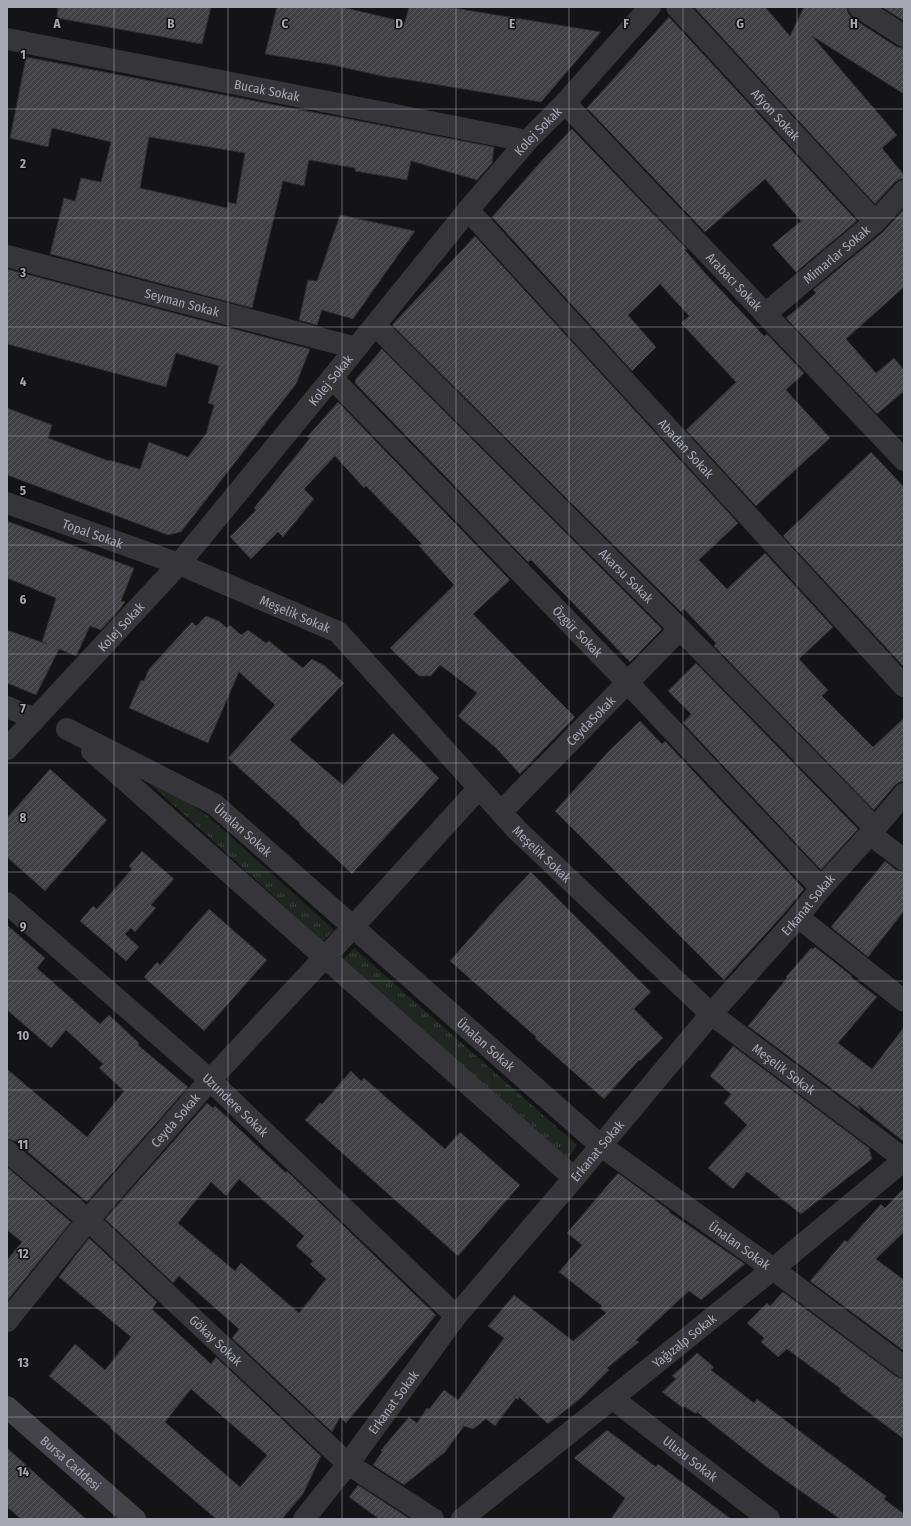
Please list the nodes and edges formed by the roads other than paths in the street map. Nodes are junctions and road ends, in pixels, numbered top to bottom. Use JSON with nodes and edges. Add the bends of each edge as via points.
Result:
{"nodes":[{"id":1,"x":650,"y":7,"type":"edge"},
{"id":2,"x":677,"y":7,"type":"edge"},
{"id":3,"x":859,"y":7,"type":"edge"},
{"id":4,"x":904,"y":36,"type":"edge"},
{"id":5,"x":7,"y":39,"type":"edge"},
{"id":6,"x":565,"y":103,"type":"junction"},
{"id":7,"x":527,"y":141,"type":"junction"},
{"id":8,"x":904,"y":191,"type":"edge"},
{"id":9,"x":468,"y":210,"type":"junction"},
{"id":10,"x":875,"y":222,"type":"junction"},
{"id":11,"x":7,"y":256,"type":"edge"},
{"id":12,"x":765,"y":314,"type":"junction"},
{"id":13,"x":375,"y":325,"type":"junction"},
{"id":14,"x":356,"y":348,"type":"junction"},
{"id":15,"x":332,"y":378,"type":"junction"},
{"id":16,"x":904,"y":460,"type":"edge"},
{"id":17,"x":7,"y":503,"type":"edge"},
{"id":18,"x":179,"y":564,"type":"junction"},
{"id":19,"x":680,"y":629,"type":"junction"},
{"id":20,"x":627,"y":682,"type":"junction"},
{"id":21,"x":904,"y":686,"type":"edge"},
{"id":22,"x":7,"y":707,"type":"edge"},
{"id":23,"x":40,"y":714,"type":"junction"},
{"id":24,"x":67,"y":729,"type":"junction"},
{"id":25,"x":7,"y":749,"type":"edge"},
{"id":26,"x":479,"y":788,"type":"junction"},
{"id":27,"x":904,"y":794,"type":"edge"},
{"id":28,"x":501,"y":812,"type":"junction"},
{"id":29,"x":873,"y":831,"type":"junction"},
{"id":30,"x":904,"y":860,"type":"edge"},
{"id":31,"x":821,"y":888,"type":"junction"},
{"id":32,"x":7,"y":903,"type":"edge"},
{"id":33,"x":798,"y":917,"type":"junction"},
{"id":34,"x":353,"y":927,"type":"junction"},
{"id":35,"x":325,"y":957,"type":"junction"},
{"id":36,"x":904,"y":1000,"type":"edge"},
{"id":37,"x":711,"y":1014,"type":"junction"},
{"id":38,"x":210,"y":1080,"type":"junction"},
{"id":39,"x":600,"y":1145,"type":"junction"},
{"id":40,"x":7,"y":1151,"type":"edge"},
{"id":41,"x":904,"y":1159,"type":"edge"},
{"id":42,"x":574,"y":1178,"type":"junction"},
{"id":43,"x":88,"y":1220,"type":"junction"},
{"id":44,"x":773,"y":1269,"type":"junction"},
{"id":45,"x":456,"y":1316,"type":"junction"},
{"id":46,"x":7,"y":1322,"type":"edge"},
{"id":47,"x":904,"y":1367,"type":"edge"},
{"id":48,"x":612,"y":1398,"type":"junction"},
{"id":49,"x":7,"y":1407,"type":"edge"},
{"id":50,"x":348,"y":1464,"type":"junction"},
{"id":51,"x":134,"y":1519,"type":"edge"},
{"id":52,"x":304,"y":1519,"type":"edge"},
{"id":53,"x":433,"y":1519,"type":"edge"},
{"id":54,"x":462,"y":1519,"type":"edge"},
{"id":55,"x":769,"y":1519,"type":"edge"}],
"edges":[{"from":1,"to":6,"type":"street","name":"Kolej Sokak"},
{"from":2,"to":10,"type":"street","name":"Afyon Sokak"},
{"from":3,"to":4,"type":"street"},
{"from":5,"to":7,"type":"street","name":"Bucak Sokak"},
{"from":6,"to":7,"type":"street","name":"Kolej Sokak"},
{"from":6,"to":12,"type":"street","name":"Arabacı Sokak"},
{"from":7,"to":9,"type":"street","name":"Kolej Sokak"},
{"from":8,"to":10,"type":"street","name":"Mimarlar Sokak"},
{"from":9,"to":13,"type":"street","name":"Kolej Sokak"},
{"from":9,"to":21,"type":"street","name":"Abadan Sokak"},
{"from":10,"to":12,"type":"street","name":"Mimarlar Sokak"},
{"from":11,"to":14,"type":"street","name":"Seyman Sokak"},
{"from":12,"to":16,"type":"street","name":"Arabacı Sokak"},
{"from":13,"to":14,"type":"street","name":"Kolej Sokak"},
{"from":13,"to":19,"type":"street","name":"Akarsu Sokak"},
{"from":14,"to":15,"type":"street","name":"Kolej Sokak"},
{"from":15,"to":18,"type":"street","name":"Kolej Sokak"},
{"from":15,"to":20,"type":"street","name":"Özgür Sokak"},
{"from":17,"to":18,"type":"street","name":"Topal Sokak"},
{"from":18,"to":23,"type":"street","name":"Kolej Sokak"},
{"from":18,"to":26,"type":"street","name":"Meşelik Sokak","via":[[338,632]]},
{"from":19,"to":20,"type":"street","name":"CeydaSokak"},
{"from":19,"to":29,"type":"street","name":"Akarsu Sokak"},
{"from":20,"to":28,"type":"street","name":"CeydaSokak"},
{"from":20,"to":31,"type":"street","name":"Özgür Sokak"},
{"from":22,"to":23,"type":"street","name":"Ünalan Sokak"},
{"from":23,"to":24,"type":"street","name":"Ünalan Sokak"},
{"from":23,"to":25,"type":"street","name":"Kolej Sokak"},
{"from":24,"to":34,"type":"street","name":"Ünalan Sokak","via":[[214,804]]},
{"from":24,"to":35,"type":"street","name":"Ünalan Sokak"},
{"from":26,"to":28,"type":"street","name":"Meşelik Sokak"},
{"from":26,"to":34,"type":"street","name":"Ceyda Sokak"},
{"from":27,"to":29,"type":"street","name":"Erkanat Sokak"},
{"from":28,"to":37,"type":"street","name":"Meşelik Sokak"},
{"from":29,"to":30,"type":"street","name":"Akarsu Sokak"},
{"from":29,"to":31,"type":"street","name":"Erkanat Sokak"},
{"from":31,"to":33,"type":"street","name":"Erkanat Sokak"},
{"from":32,"to":38,"type":"street","name":"Uzundere Sokak"},
{"from":33,"to":36,"type":"street"},
{"from":33,"to":37,"type":"street","name":"Erkanat Sokak"},
{"from":34,"to":35,"type":"street","name":"Ceyda Sokak"},
{"from":34,"to":39,"type":"street","name":"Ünalan Sokak"},
{"from":35,"to":38,"type":"street","name":"Ceyda Sokak"},
{"from":35,"to":42,"type":"street","name":"Ünalan Sokak"},
{"from":37,"to":39,"type":"street","name":"Erkanat Sokak"},
{"from":37,"to":41,"type":"street","name":"Meşelik Sokak"},
{"from":38,"to":43,"type":"street","name":"Ceyda Sokak"},
{"from":38,"to":45,"type":"street","name":"Uzundere Sokak"},
{"from":39,"to":42,"type":"street","name":"Erkanat Sokak"},
{"from":39,"to":44,"type":"street","name":"Ünalan Sokak"},
{"from":40,"to":43,"type":"street","name":"Gökay Sokak"},
{"from":41,"to":44,"type":"street","name":"Yağızalp Sokak"},
{"from":42,"to":45,"type":"street","name":"Erkanat Sokak"},
{"from":43,"to":46,"type":"street","name":"Ceyda Sokak"},
{"from":43,"to":50,"type":"street","name":"Gökay Sokak"},
{"from":44,"to":47,"type":"street","name":"Ünalan Sokak"},
{"from":44,"to":48,"type":"street","name":"Yağızalp Sokak"},
{"from":45,"to":50,"type":"street","name":"Erkanat Sokak"},
{"from":48,"to":54,"type":"street","name":"Yağızalp Sokak"},
{"from":48,"to":55,"type":"street","name":"Ulusu Sokak"},
{"from":49,"to":51,"type":"main road","name":"Bursa Caddesi"},
{"from":50,"to":52,"type":"street","name":"Erkanat Sokak"},
{"from":50,"to":53,"type":"street","name":"Gökay Sokak"}]}
